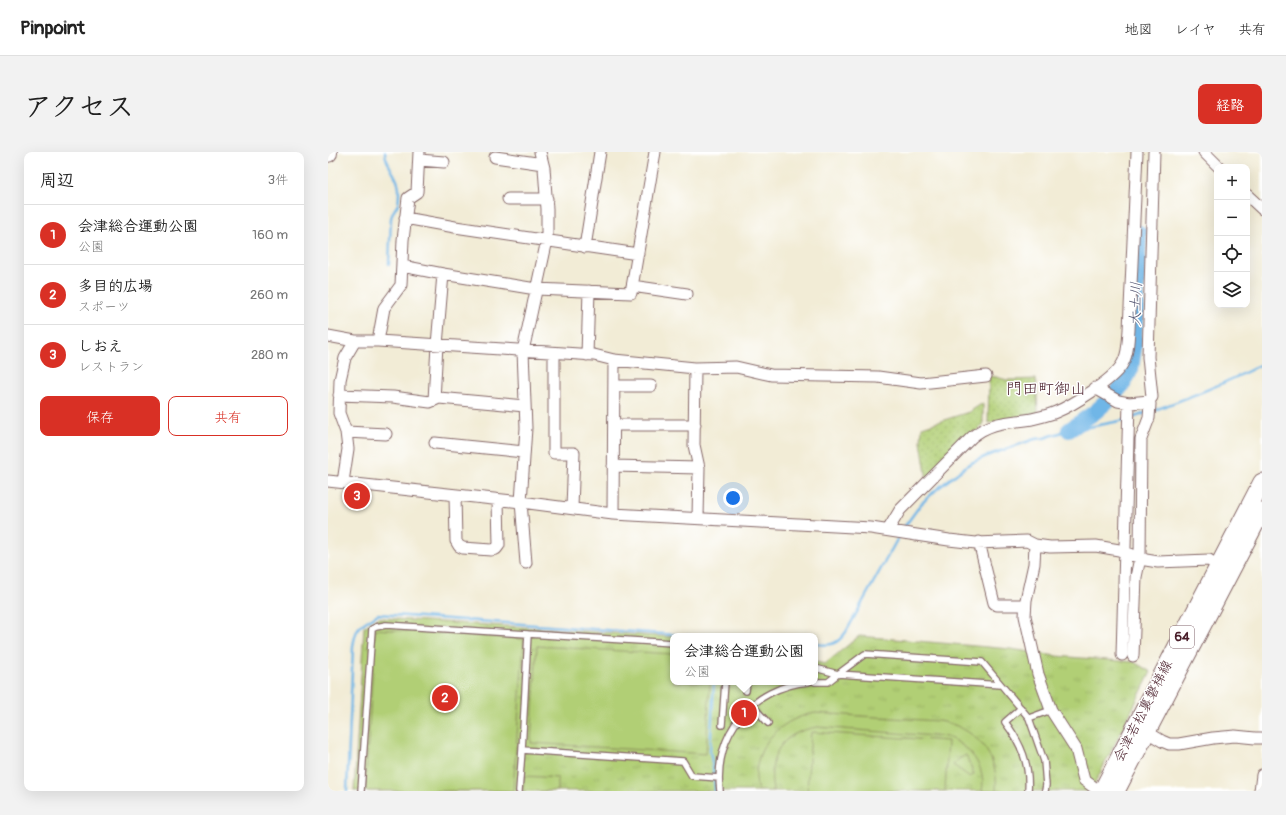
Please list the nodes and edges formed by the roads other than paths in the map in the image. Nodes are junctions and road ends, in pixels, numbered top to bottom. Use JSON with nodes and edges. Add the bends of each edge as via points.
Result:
{"nodes":[{"id":1,"x":540,"y":152,"type":"edge"},
{"id":2,"x":600,"y":152,"type":"edge"},
{"id":3,"x":655,"y":152,"type":"edge"},
{"id":4,"x":1137,"y":152,"type":"edge"},
{"id":5,"x":1154,"y":152,"type":"edge"},
{"id":6,"x":1204,"y":152,"type":"edge"},
{"id":7,"x":419,"y":156,"type":"edge"},
{"id":8,"x":495,"y":157,"type":"dead end"},
{"id":9,"x":444,"y":162,"type":"dead end"},
{"id":10,"x":544,"y":164,"type":"junction"},
{"id":11,"x":1216,"y":164,"type":"edge"},
{"id":12,"x":1250,"y":198,"type":"edge"},
{"id":13,"x":508,"y":199,"type":"dead end"},
{"id":14,"x":547,"y":199,"type":"junction"},
{"id":15,"x":1262,"y":209,"type":"edge"},
{"id":16,"x":405,"y":218,"type":"junction"},
{"id":17,"x":547,"y":240,"type":"junction"},
{"id":18,"x":585,"y":246,"type":"junction"},
{"id":19,"x":638,"y":254,"type":"junction"},
{"id":20,"x":402,"y":266,"type":"junction"},
{"id":21,"x":443,"y":274,"type":"junction"},
{"id":22,"x":632,"y":286,"type":"junction"},
{"id":23,"x":536,"y":288,"type":"junction"},
{"id":24,"x":589,"y":291,"type":"junction"},
{"id":25,"x":687,"y":294,"type":"dead end"},
{"id":26,"x":328,"y":336,"type":"edge"},
{"id":27,"x":355,"y":341,"type":"junction"},
{"id":28,"x":378,"y":341,"type":"junction"},
{"id":29,"x":437,"y":345,"type":"junction"},
{"id":30,"x":523,"y":351,"type":"junction"},
{"id":31,"x":554,"y":353,"type":"junction"},
{"id":32,"x":587,"y":355,"type":"junction"},
{"id":33,"x":614,"y":360,"type":"junction"},
{"id":34,"x":695,"y":368,"type":"junction"},
{"id":35,"x":986,"y":376,"type":"dead end"},
{"id":36,"x":614,"y":386,"type":"junction"},
{"id":37,"x":651,"y":386,"type":"dead end"},
{"id":38,"x":1095,"y":388,"type":"junction"},
{"id":39,"x":339,"y":396,"type":"junction"},
{"id":40,"x":434,"y":400,"type":"junction"},
{"id":41,"x":1148,"y":401,"type":"junction"},
{"id":42,"x":1129,"y":403,"type":"junction"},
{"id":43,"x":525,"y":406,"type":"junction"},
{"id":44,"x":614,"y":425,"type":"junction"},
{"id":45,"x":694,"y":425,"type":"junction"},
{"id":46,"x":346,"y":432,"type":"junction"},
{"id":47,"x":386,"y":434,"type":"dead end"},
{"id":48,"x":435,"y":443,"type":"dead end"},
{"id":49,"x":524,"y":452,"type":"junction"},
{"id":50,"x":613,"y":466,"type":"junction"},
{"id":51,"x":699,"y":468,"type":"junction"},
{"id":52,"x":328,"y":481,"type":"edge"},
{"id":53,"x":343,"y":482,"type":"junction"},
{"id":54,"x":1262,"y":482,"type":"edge"},
{"id":55,"x":455,"y":495,"type":"junction"},
{"id":56,"x":498,"y":500,"type":"junction"},
{"id":57,"x":520,"y":502,"type":"junction"},
{"id":58,"x":572,"y":508,"type":"junction"},
{"id":59,"x":1262,"y":511,"type":"edge"},
{"id":60,"x":613,"y":514,"type":"junction"},
{"id":61,"x":698,"y":518,"type":"junction"},
{"id":62,"x":888,"y":530,"type":"junction"},
{"id":63,"x":979,"y":542,"type":"junction"},
{"id":64,"x":1035,"y":544,"type":"junction"},
{"id":65,"x":1124,"y":552,"type":"junction"},
{"id":66,"x":1140,"y":558,"type":"junction"},
{"id":67,"x":526,"y":562,"type":"dead end"},
{"id":68,"x":1224,"y":570,"type":"junction"},
{"id":69,"x":1025,"y":605,"type":"junction"},
{"id":70,"x":528,"y":634,"type":"junction"},
{"id":71,"x":670,"y":643,"type":"edge"},
{"id":72,"x":1122,"y":655,"type":"dead end"},
{"id":73,"x":1133,"y":656,"type":"dead end"},
{"id":74,"x":818,"y":669,"type":"edge"},
{"id":75,"x":838,"y":674,"type":"junction"},
{"id":76,"x":818,"y":682,"type":"edge"},
{"id":77,"x":725,"y":685,"type":"edge"},
{"id":78,"x":747,"y":685,"type":"edge"},
{"id":79,"x":794,"y":685,"type":"edge"},
{"id":80,"x":1001,"y":685,"type":"junction"},
{"id":81,"x":746,"y":691,"type":"dead end"},
{"id":82,"x":752,"y":705,"type":"junction"},
{"id":83,"x":1021,"y":708,"type":"junction"},
{"id":84,"x":1051,"y":710,"type":"junction"},
{"id":85,"x":1030,"y":718,"type":"junction"},
{"id":86,"x":768,"y":723,"type":"dead end"},
{"id":87,"x":722,"y":725,"type":"dead end"},
{"id":88,"x":1147,"y":732,"type":"junction"},
{"id":89,"x":1262,"y":740,"type":"edge"},
{"id":90,"x":522,"y":750,"type":"junction"},
{"id":91,"x":1262,"y":775,"type":"edge"},
{"id":92,"x":719,"y":778,"type":"junction"},
{"id":93,"x":361,"y":791,"type":"edge"},
{"id":94,"x":519,"y":791,"type":"edge"},
{"id":95,"x":720,"y":791,"type":"edge"},
{"id":96,"x":1028,"y":791,"type":"edge"},
{"id":97,"x":1045,"y":791,"type":"edge"},
{"id":98,"x":1100,"y":791,"type":"edge"},
{"id":99,"x":1116,"y":791,"type":"edge"},
{"id":100,"x":1260,"y":791,"type":"edge"}],
"edges":[{"from":1,"to":10,"type":"street"},
{"from":2,"to":18,"type":"street"},
{"from":3,"to":19,"type":"street"},
{"from":4,"to":38,"type":"street","via":[[1130,330],[1126,354],[1121,366],[1111,377]]},
{"from":5,"to":41,"type":"street","via":[[1148,357],[1152,397]]},
{"from":6,"to":11,"type":"street"},
{"from":7,"to":9,"type":"street"},
{"from":7,"to":16,"type":"street","via":[[417,192],[408,198]]},
{"from":8,"to":10,"type":"street"},
{"from":10,"to":14,"type":"street"},
{"from":12,"to":15,"type":"street"},
{"from":13,"to":14,"type":"street"},
{"from":14,"to":17,"type":"street"},
{"from":16,"to":17,"type":"street"},
{"from":16,"to":20,"type":"street"},
{"from":17,"to":18,"type":"street"},
{"from":17,"to":23,"type":"street"},
{"from":18,"to":19,"type":"street"},
{"from":19,"to":22,"type":"street"},
{"from":20,"to":21,"type":"street"},
{"from":20,"to":28,"type":"street","via":[[401,284],[384,308]]},
{"from":21,"to":23,"type":"street"},
{"from":21,"to":29,"type":"street"},
{"from":22,"to":24,"type":"street","via":[[631,293]]},
{"from":22,"to":25,"type":"street"},
{"from":23,"to":24,"type":"street"},
{"from":23,"to":30,"type":"street"},
{"from":24,"to":32,"type":"street"},
{"from":26,"to":27,"type":"street"},
{"from":27,"to":28,"type":"street"},
{"from":27,"to":39,"type":"street","via":[[345,358]]},
{"from":28,"to":29,"type":"street"},
{"from":29,"to":30,"type":"street"},
{"from":29,"to":40,"type":"street"},
{"from":30,"to":31,"type":"street"},
{"from":30,"to":43,"type":"street"},
{"from":31,"to":32,"type":"street"},
{"from":31,"to":58,"type":"street","via":[[554,453],[574,453]]},
{"from":32,"to":33,"type":"street"},
{"from":33,"to":34,"type":"street"},
{"from":33,"to":36,"type":"street"},
{"from":34,"to":35,"type":"street","via":[[736,367],[771,375],[878,377],[921,382]]},
{"from":34,"to":45,"type":"street"},
{"from":36,"to":37,"type":"street"},
{"from":36,"to":44,"type":"street"},
{"from":38,"to":42,"type":"street","via":[[1118,401]]},
{"from":38,"to":62,"type":"street","via":[[1057,412],[992,425],[981,430],[900,510]]},
{"from":39,"to":40,"type":"street","via":[[393,397],[430,402]]},
{"from":39,"to":46,"type":"street","via":[[339,413]]},
{"from":40,"to":43,"type":"street","via":[[440,398]]},
{"from":41,"to":42,"type":"street"},
{"from":41,"to":66,"type":"street","via":[[1150,418],[1141,439]]},
{"from":42,"to":65,"type":"street"},
{"from":43,"to":49,"type":"street"},
{"from":44,"to":45,"type":"street"},
{"from":44,"to":50,"type":"street"},
{"from":45,"to":51,"type":"street","via":[[694,445]]},
{"from":46,"to":47,"type":"street"},
{"from":46,"to":53,"type":"street","via":[[348,449]]},
{"from":48,"to":49,"type":"street"},
{"from":49,"to":57,"type":"street"},
{"from":50,"to":51,"type":"street"},
{"from":50,"to":60,"type":"street"},
{"from":51,"to":61,"type":"street"},
{"from":52,"to":53,"type":"street"},
{"from":53,"to":55,"type":"street"},
{"from":54,"to":68,"type":"main road","name":"会津若松裏磐梯線","number":"64"},
{"from":55,"to":56,"type":"street"},
{"from":55,"to":56,"type":"street","via":[[456,541],[463,548],[496,549]]},
{"from":56,"to":57,"type":"street"},
{"from":57,"to":58,"type":"street"},
{"from":57,"to":67,"type":"street"},
{"from":58,"to":60,"type":"street"},
{"from":59,"to":68,"type":"main road","name":"会津若松裏磐梯線","number":"64"},
{"from":60,"to":61,"type":"street"},
{"from":61,"to":62,"type":"street"},
{"from":62,"to":63,"type":"street","via":[[948,540]]},
{"from":63,"to":64,"type":"street","via":[[1026,540]]},
{"from":63,"to":69,"type":"street","via":[[994,603]]},
{"from":64,"to":65,"type":"street","via":[[1050,547],[1091,546]]},
{"from":64,"to":69,"type":"street","via":[[1034,564]]},
{"from":65,"to":66,"type":"street"},
{"from":65,"to":72,"type":"street"},
{"from":66,"to":68,"type":"street","via":[[1158,562],[1209,560]]},
{"from":66,"to":73,"type":"street","via":[[1136,577]]},
{"from":68,"to":88,"type":"main road","name":"会津若松裏磐梯線","number":"64"},
{"from":68,"to":98,"type":"main road","name":"会津若松裏磐梯線","number":"64"},
{"from":69,"to":84,"type":"street","via":[[1025,616],[1038,674]]},
{"from":70,"to":71,"type":"lane"},
{"from":70,"to":90,"type":"lane"},
{"from":70,"to":93,"type":"lane","via":[[386,625],[372,629]]},
{"from":74,"to":75,"type":"lane"},
{"from":75,"to":76,"type":"lane","via":[[828,682]]},
{"from":75,"to":80,"type":"lane"},
{"from":75,"to":80,"type":"lane","via":[[865,654],[974,661],[982,662]]},
{"from":77,"to":87,"type":"lane"},
{"from":78,"to":81,"type":"lane"},
{"from":79,"to":82,"type":"lane","via":[[767,694]]},
{"from":80,"to":83,"type":"lane"},
{"from":82,"to":86,"type":"lane"},
{"from":82,"to":92,"type":"lane","via":[[728,735]]},
{"from":83,"to":85,"type":"lane"},
{"from":83,"to":96,"type":"lane","via":[[1005,722],[1018,740],[1024,755],[1028,770]]},
{"from":84,"to":85,"type":"lane"},
{"from":84,"to":98,"type":"street","via":[[1076,749],[1084,780]]},
{"from":85,"to":97,"type":"lane","via":[[1044,761]]},
{"from":88,"to":89,"type":"street","via":[[1169,744],[1235,736]]},
{"from":88,"to":99,"type":"main road","name":"会津若松裏磐梯線","number":"64"},
{"from":90,"to":92,"type":"lane","via":[[683,761],[692,776]]},
{"from":90,"to":94,"type":"lane"},
{"from":91,"to":100,"type":"street"},
{"from":92,"to":95,"type":"lane"}]}
